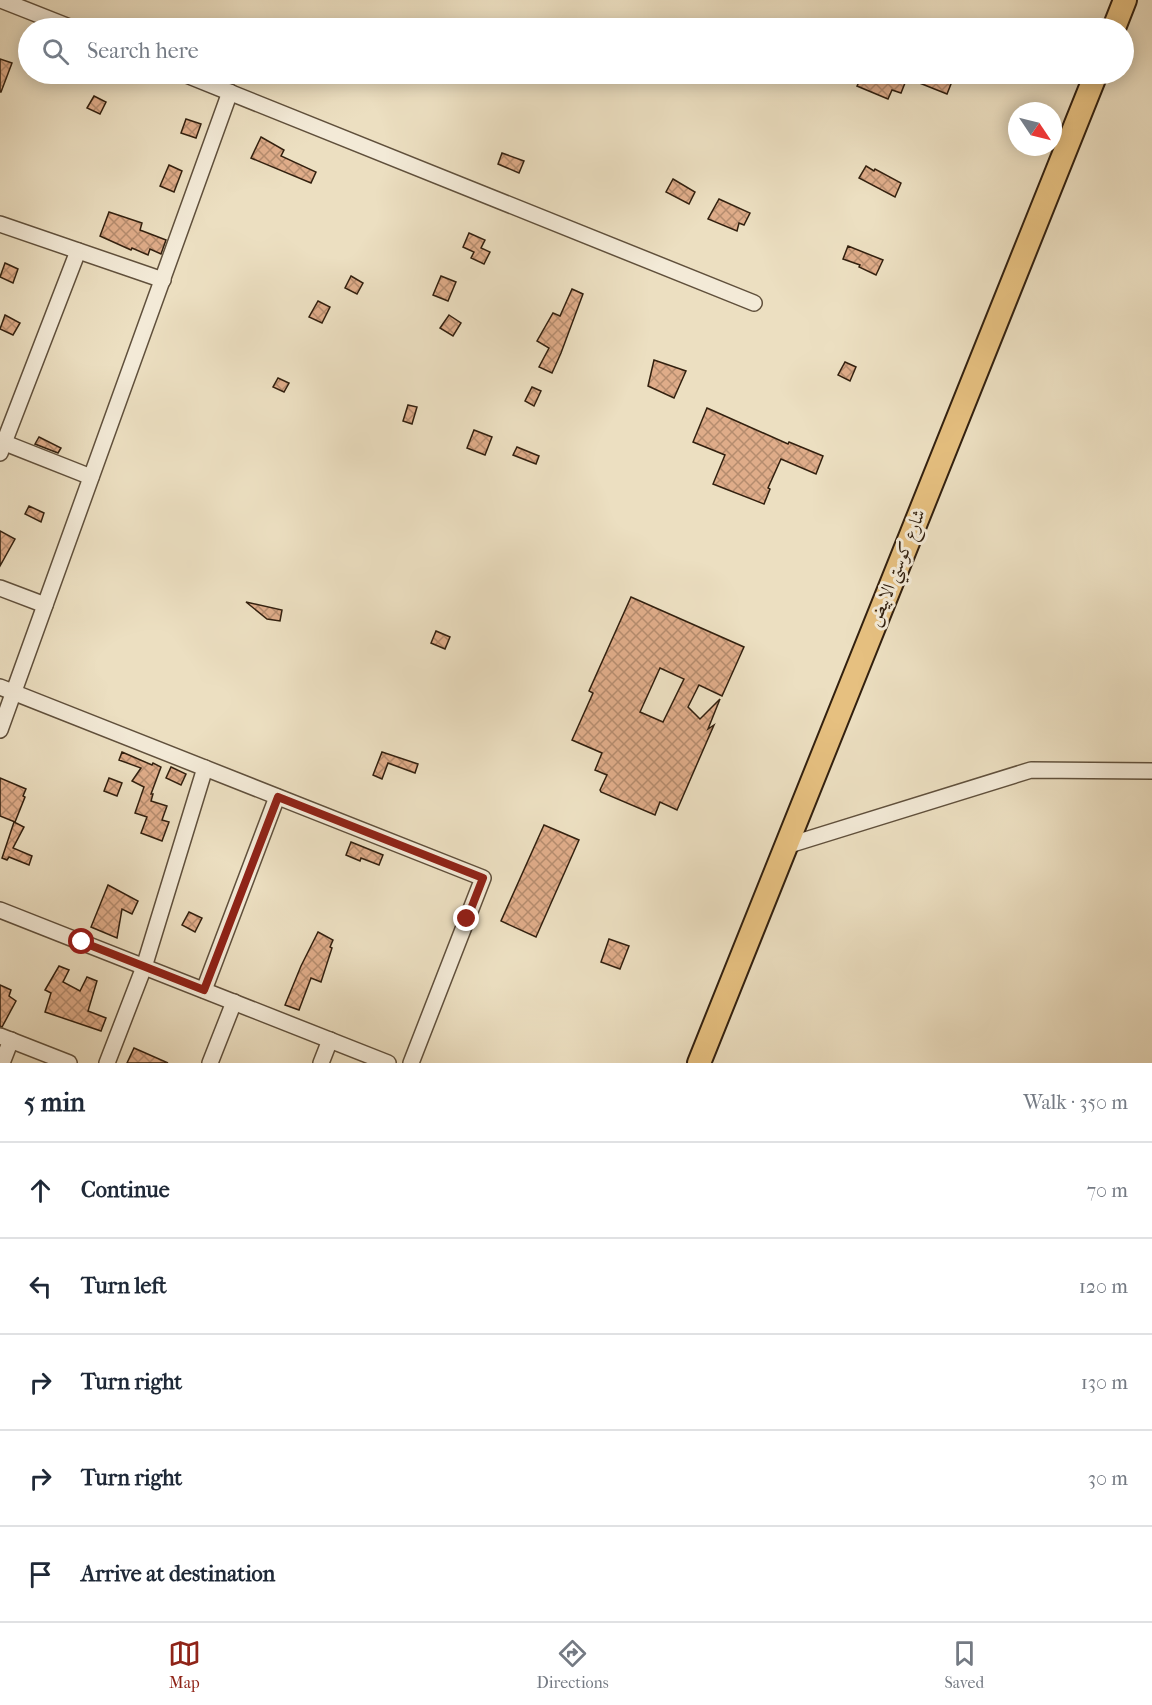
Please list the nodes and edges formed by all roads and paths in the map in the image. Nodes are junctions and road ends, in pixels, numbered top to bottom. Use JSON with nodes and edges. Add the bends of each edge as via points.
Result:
{"nodes":[{"id":1,"x":1,"y":0,"type":"edge"},
{"id":2,"x":1125,"y":0,"type":"edge"},
{"id":3,"x":47,"y":18,"type":"edge"},
{"id":4,"x":1118,"y":18,"type":"edge"},
{"id":5,"x":210,"y":84,"type":"edge"},
{"id":6,"x":1092,"y":84,"type":"edge"},
{"id":7,"x":231,"y":92,"type":"junction"},
{"id":8,"x":0,"y":224,"type":"edge"},
{"id":9,"x":78,"y":251,"type":"junction"},
{"id":10,"x":163,"y":280,"type":"junction"},
{"id":11,"x":754,"y":303,"type":"dead end"},
{"id":12,"x":1,"y":446,"type":"edge"},
{"id":13,"x":92,"y":477,"type":"junction"},
{"id":14,"x":0,"y":588,"type":"edge"},
{"id":15,"x":45,"y":605,"type":"junction"},
{"id":16,"x":7,"y":690,"type":"edge"},
{"id":17,"x":0,"y":730,"type":"edge"},
{"id":18,"x":205,"y":768,"type":"junction"},
{"id":19,"x":1152,"y":771,"type":"edge"},
{"id":20,"x":278,"y":797,"type":"junction"},
{"id":21,"x":786,"y":846,"type":"junction"},
{"id":22,"x":0,"y":910,"type":"edge"},
{"id":23,"x":144,"y":967,"type":"junction"},
{"id":24,"x":204,"y":990,"type":"junction"},
{"id":25,"x":234,"y":1002,"type":"junction"},
{"id":26,"x":5,"y":1038,"type":"edge"},
{"id":27,"x":330,"y":1040,"type":"junction"},
{"id":28,"x":2,"y":1063,"type":"edge"},
{"id":29,"x":69,"y":1063,"type":"edge"},
{"id":30,"x":107,"y":1063,"type":"edge"},
{"id":31,"x":210,"y":1063,"type":"edge"},
{"id":32,"x":321,"y":1063,"type":"edge"},
{"id":33,"x":388,"y":1063,"type":"edge"},
{"id":34,"x":411,"y":1063,"type":"edge"},
{"id":35,"x":699,"y":1063,"type":"edge"}],
"edges":[{"from":1,"to":3,"type":"street"},
{"from":2,"to":4,"type":"highway"},
{"from":5,"to":7,"type":"street"},
{"from":6,"to":21,"type":"highway","name":"شارع كوستي الابيض"},
{"from":7,"to":10,"type":"street"},
{"from":7,"to":11,"type":"street"},
{"from":8,"to":9,"type":"street"},
{"from":9,"to":10,"type":"street"},
{"from":9,"to":12,"type":"street"},
{"from":10,"to":13,"type":"street"},
{"from":12,"to":13,"type":"street"},
{"from":13,"to":15,"type":"street"},
{"from":14,"to":15,"type":"street"},
{"from":15,"to":16,"type":"street"},
{"from":16,"to":17,"type":"street"},
{"from":16,"to":18,"type":"street"},
{"from":18,"to":20,"type":"street"},
{"from":18,"to":23,"type":"street"},
{"from":19,"to":21,"type":"street","via":[[1031,770]]},
{"from":20,"to":24,"type":"street"},
{"from":20,"to":34,"type":"street","via":[[483,878]]},
{"from":21,"to":35,"type":"highway","name":"شارع كوستي الابيض"},
{"from":22,"to":23,"type":"street"},
{"from":23,"to":24,"type":"street"},
{"from":23,"to":30,"type":"street"},
{"from":24,"to":25,"type":"street"},
{"from":25,"to":27,"type":"street"},
{"from":25,"to":31,"type":"street"},
{"from":26,"to":28,"type":"street"},
{"from":26,"to":29,"type":"street"},
{"from":27,"to":32,"type":"street"},
{"from":27,"to":33,"type":"street"}]}
